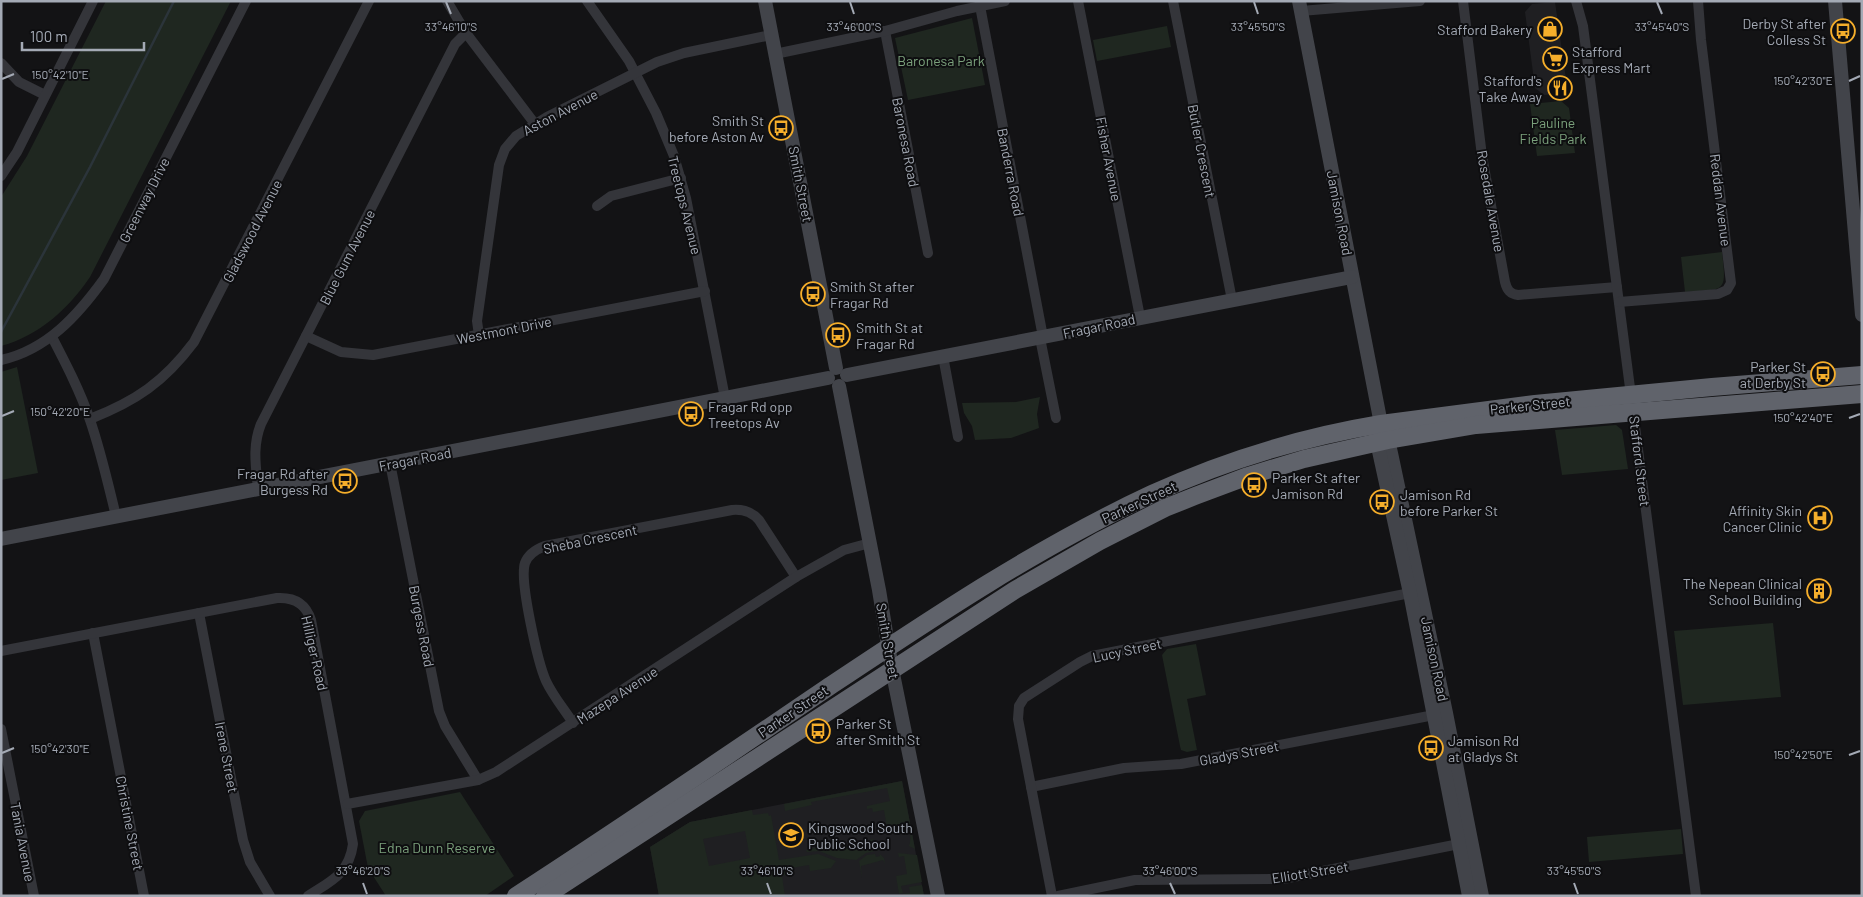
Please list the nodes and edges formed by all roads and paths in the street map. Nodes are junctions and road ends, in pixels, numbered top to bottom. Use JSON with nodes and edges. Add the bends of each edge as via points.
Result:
{"nodes":[{"id":1,"x":93,"y":1,"type":"edge"},
{"id":2,"x":246,"y":1,"type":"edge"},
{"id":3,"x":368,"y":1,"type":"edge"},
{"id":4,"x":447,"y":1,"type":"edge"},
{"id":5,"x":765,"y":1,"type":"edge"},
{"id":6,"x":1005,"y":1,"type":"edge"},
{"id":7,"x":1078,"y":1,"type":"edge"},
{"id":8,"x":1173,"y":1,"type":"edge"},
{"id":9,"x":1420,"y":1,"type":"edge"},
{"id":10,"x":1463,"y":1,"type":"edge"},
{"id":11,"x":1576,"y":1,"type":"edge"},
{"id":12,"x":1585,"y":1,"type":"edge"},
{"id":13,"x":1698,"y":1,"type":"edge"},
{"id":14,"x":592,"y":2,"type":"edge"},
{"id":15,"x":1835,"y":2,"type":"edge"},
{"id":16,"x":980,"y":6,"type":"junction"},
{"id":17,"x":1300,"y":6,"type":"edge"},
{"id":18,"x":1583,"y":26,"type":"junction"},
{"id":19,"x":886,"y":31,"type":"junction"},
{"id":20,"x":466,"y":33,"type":"junction"},
{"id":21,"x":771,"y":35,"type":"junction"},
{"id":22,"x":775,"y":54,"type":"junction"},
{"id":23,"x":1,"y":63,"type":"edge"},
{"id":24,"x":635,"y":72,"type":"junction"},
{"id":25,"x":45,"y":95,"type":"junction"},
{"id":26,"x":535,"y":124,"type":"junction"},
{"id":27,"x":1,"y":176,"type":"edge"},
{"id":28,"x":681,"y":178,"type":"junction"},
{"id":29,"x":596,"y":206,"type":"dead end"},
{"id":30,"x":928,"y":253,"type":"dead end"},
{"id":31,"x":1352,"y":277,"type":"junction"},
{"id":32,"x":1617,"y":287,"type":"junction"},
{"id":33,"x":705,"y":291,"type":"junction"},
{"id":34,"x":1232,"y":300,"type":"junction"},
{"id":35,"x":1619,"y":302,"type":"junction"},
{"id":36,"x":1862,"y":315,"type":"edge"},
{"id":37,"x":1140,"y":317,"type":"junction"},
{"id":38,"x":480,"y":335,"type":"junction"},
{"id":39,"x":306,"y":336,"type":"junction"},
{"id":40,"x":52,"y":337,"type":"junction"},
{"id":41,"x":1042,"y":338,"type":"junction"},
{"id":42,"x":943,"y":356,"type":"junction"},
{"id":43,"x":1,"y":360,"type":"edge"},
{"id":44,"x":1862,"y":375,"type":"edge"},
{"id":45,"x":837,"y":377,"type":"junction"},
{"id":46,"x":1862,"y":394,"type":"edge"},
{"id":47,"x":726,"y":398,"type":"junction"},
{"id":48,"x":1633,"y":404,"type":"junction"},
{"id":49,"x":1056,"y":418,"type":"dead end"},
{"id":50,"x":90,"y":419,"type":"junction"},
{"id":51,"x":1382,"y":435,"type":"junction"},
{"id":52,"x":958,"y":437,"type":"dead end"},
{"id":53,"x":390,"y":463,"type":"junction"},
{"id":54,"x":258,"y":489,"type":"junction"},
{"id":55,"x":116,"y":516,"type":"junction"},
{"id":56,"x":1,"y":539,"type":"edge"},
{"id":57,"x":870,"y":542,"type":"junction"},
{"id":58,"x":796,"y":577,"type":"junction"},
{"id":59,"x":1415,"y":592,"type":"junction"},
{"id":60,"x":199,"y":613,"type":"junction"},
{"id":61,"x":93,"y":633,"type":"junction"},
{"id":62,"x":890,"y":647,"type":"junction"},
{"id":63,"x":1,"y":651,"type":"edge"},
{"id":64,"x":892,"y":669,"type":"junction"},
{"id":65,"x":1440,"y":714,"type":"junction"},
{"id":66,"x":573,"y":723,"type":"junction"},
{"id":67,"x":1,"y":729,"type":"edge"},
{"id":68,"x":478,"y":780,"type":"junction"},
{"id":69,"x":1031,"y":787,"type":"junction"},
{"id":70,"x":347,"y":804,"type":"junction"},
{"id":71,"x":1465,"y":843,"type":"junction"},
{"id":72,"x":34,"y":896,"type":"edge"},
{"id":73,"x":144,"y":896,"type":"edge"},
{"id":74,"x":270,"y":896,"type":"edge"},
{"id":75,"x":308,"y":896,"type":"edge"},
{"id":76,"x":516,"y":896,"type":"edge"},
{"id":77,"x":545,"y":896,"type":"edge"},
{"id":78,"x":938,"y":896,"type":"edge"},
{"id":79,"x":1052,"y":896,"type":"edge"},
{"id":80,"x":1058,"y":896,"type":"edge"},
{"id":81,"x":1469,"y":896,"type":"edge"},
{"id":82,"x":1482,"y":896,"type":"edge"},
{"id":83,"x":1696,"y":896,"type":"edge"}],
"edges":[{"from":1,"to":25,"type":"street"},
{"from":2,"to":40,"type":"street","name":"Greenway Drive","via":[[104,279],[68,323]]},
{"from":3,"to":50,"type":"street","name":"Gladswood Avenue","via":[[194,342],[150,389]]},
{"from":4,"to":20,"type":"street"},
{"from":5,"to":21,"type":"street","name":"Smith Street"},
{"from":6,"to":16,"type":"street"},
{"from":7,"to":37,"type":"street","name":"Fisher Avenue"},
{"from":8,"to":34,"type":"street","name":"Butler Crescent"},
{"from":9,"to":17,"type":"street"},
{"from":10,"to":32,"type":"street","name":"Rosedale Avenue","via":[[1482,156],[1508,290],[1518,295]]},
{"from":11,"to":18,"type":"street","name":"Stafford Street"},
{"from":12,"to":18,"type":"street","name":"Stafford Street"},
{"from":13,"to":35,"type":"street","name":"Reddan Avenue","via":[[1731,283],[1727,290],[1718,294]]},
{"from":14,"to":24,"type":"street","name":"Treetops Avenue"},
{"from":15,"to":36,"type":"street"},
{"from":16,"to":19,"type":"street"},
{"from":16,"to":41,"type":"street","name":"Banderra Road"},
{"from":17,"to":31,"type":"street","name":"Jamison Road"},
{"from":18,"to":32,"type":"street","name":"Stafford Street"},
{"from":19,"to":22,"type":"street"},
{"from":19,"to":30,"type":"street","name":"Baronesa Road"},
{"from":20,"to":26,"type":"street"},
{"from":20,"to":39,"type":"street","name":"Blue Gum Avenue","via":[[455,44]]},
{"from":21,"to":22,"type":"street","name":"Smith Street"},
{"from":21,"to":24,"type":"street","name":"Aston Avenue","via":[[677,55]]},
{"from":22,"to":45,"type":"street","name":"Smith Street"},
{"from":23,"to":25,"type":"street","via":[[19,82]]},
{"from":24,"to":26,"type":"street","name":"Aston Avenue"},
{"from":24,"to":28,"type":"street","name":"Treetops Avenue","via":[[662,126]]},
{"from":25,"to":27,"type":"street","via":[[17,152]]},
{"from":26,"to":38,"type":"street","name":"Aston Avenue","via":[[513,139],[500,160],[477,320]]},
{"from":28,"to":29,"type":"street","via":[[611,196]]},
{"from":28,"to":33,"type":"street","name":"Treetops Avenue"},
{"from":31,"to":34,"type":"street","name":"Fragar Road"},
{"from":31,"to":51,"type":"street","name":"Jamison Road"},
{"from":32,"to":35,"type":"street","name":"Stafford Street"},
{"from":33,"to":38,"type":"street","name":"Westmont Drive"},
{"from":33,"to":47,"type":"street","name":"Treetops Avenue"},
{"from":34,"to":37,"type":"street","name":"Fragar Road"},
{"from":35,"to":48,"type":"street","name":"Stafford Street"},
{"from":37,"to":41,"type":"street","name":"Fragar Road"},
{"from":38,"to":39,"type":"street","name":"Westmont Drive","via":[[366,355],[341,352]]},
{"from":39,"to":54,"type":"street","name":"Blue Gum Avenue","via":[[259,430],[255,460]]},
{"from":40,"to":43,"type":"street","name":"Greenway Drive","via":[[35,348]]},
{"from":40,"to":50,"type":"street"},
{"from":41,"to":42,"type":"street","name":"Fragar Road"},
{"from":41,"to":49,"type":"street","name":"Banderra Road"},
{"from":42,"to":45,"type":"street","name":"Fragar Road"},
{"from":42,"to":52,"type":"street"},
{"from":44,"to":48,"type":"highway","name":"Parker Street","via":[[1712,387]]},
{"from":45,"to":47,"type":"street","name":"Fragar Road"},
{"from":45,"to":57,"type":"street","name":"Smith Street"},
{"from":46,"to":48,"type":"highway","name":"Parker Street"},
{"from":47,"to":53,"type":"street","name":"Fragar Road"},
{"from":48,"to":51,"type":"highway","name":"Parker Street"},
{"from":48,"to":83,"type":"street","name":"Stafford Street"},
{"from":50,"to":55,"type":"street"},
{"from":51,"to":59,"type":"street","name":"Jamison Road"},
{"from":51,"to":62,"type":"highway","name":"Parker Street","via":[[1356,428],[1267,452],[1155,493],[1040,552]]},
{"from":51,"to":64,"type":"highway","name":"Parker Street","via":[[1255,474],[1165,508],[1065,560]]},
{"from":53,"to":54,"type":"street","name":"Fragar Road"},
{"from":53,"to":68,"type":"street","name":"Burgess Road","via":[[439,711]]},
{"from":54,"to":55,"type":"street","name":"Fragar Road"},
{"from":55,"to":56,"type":"street","name":"Fragar Road"},
{"from":57,"to":58,"type":"street","name":"Mazepa Avenue","via":[[844,550]]},
{"from":57,"to":62,"type":"street","name":"Smith Street"},
{"from":58,"to":66,"type":"street","name":"Mazepa Avenue"},
{"from":58,"to":66,"type":"street","name":"Sheba Crescent","via":[[759,520],[742,510],[554,544],[537,550],[527,560],[523,574],[539,661],[548,684]]},
{"from":59,"to":65,"type":"street","name":"Jamison Road"},
{"from":59,"to":69,"type":"street","name":"Lucy Street","via":[[1086,659],[1027,696],[1019,706],[1018,719]]},
{"from":60,"to":61,"type":"street","name":"Hilliger Road"},
{"from":60,"to":70,"type":"street","name":"Hilliger Road","via":[[284,598],[298,602],[306,610],[311,620]]},
{"from":60,"to":74,"type":"street","name":"Irene Street","via":[[243,840],[250,862]]},
{"from":61,"to":63,"type":"street","name":"Hilliger Road"},
{"from":61,"to":73,"type":"street","name":"Christine Street"},
{"from":62,"to":64,"type":"street","name":"Smith Street"},
{"from":62,"to":76,"type":"highway","name":"Parker Street"},
{"from":64,"to":77,"type":"highway","name":"Parker Street"},
{"from":64,"to":78,"type":"street","name":"Smith Street"},
{"from":65,"to":69,"type":"street","name":"Gladys Street","via":[[1182,764],[1124,768]]},
{"from":65,"to":71,"type":"street","name":"Jamison Road"},
{"from":66,"to":68,"type":"street","name":"Mazepa Avenue","via":[[509,765]]},
{"from":67,"to":72,"type":"street","name":"Tania Avenue"},
{"from":68,"to":70,"type":"street","name":"Mazepa Avenue"},
{"from":69,"to":79,"type":"street","name":"Lucy Street"},
{"from":70,"to":75,"type":"street","name":"Hilliger Road","via":[[353,835],[350,859],[338,876]]},
{"from":71,"to":80,"type":"street","name":"Elliott Street","via":[[1283,879],[1135,880]]},
{"from":71,"to":81,"type":"street","name":"Jamison Road"},
{"from":71,"to":82,"type":"street","name":"Jamison Road"}]}
